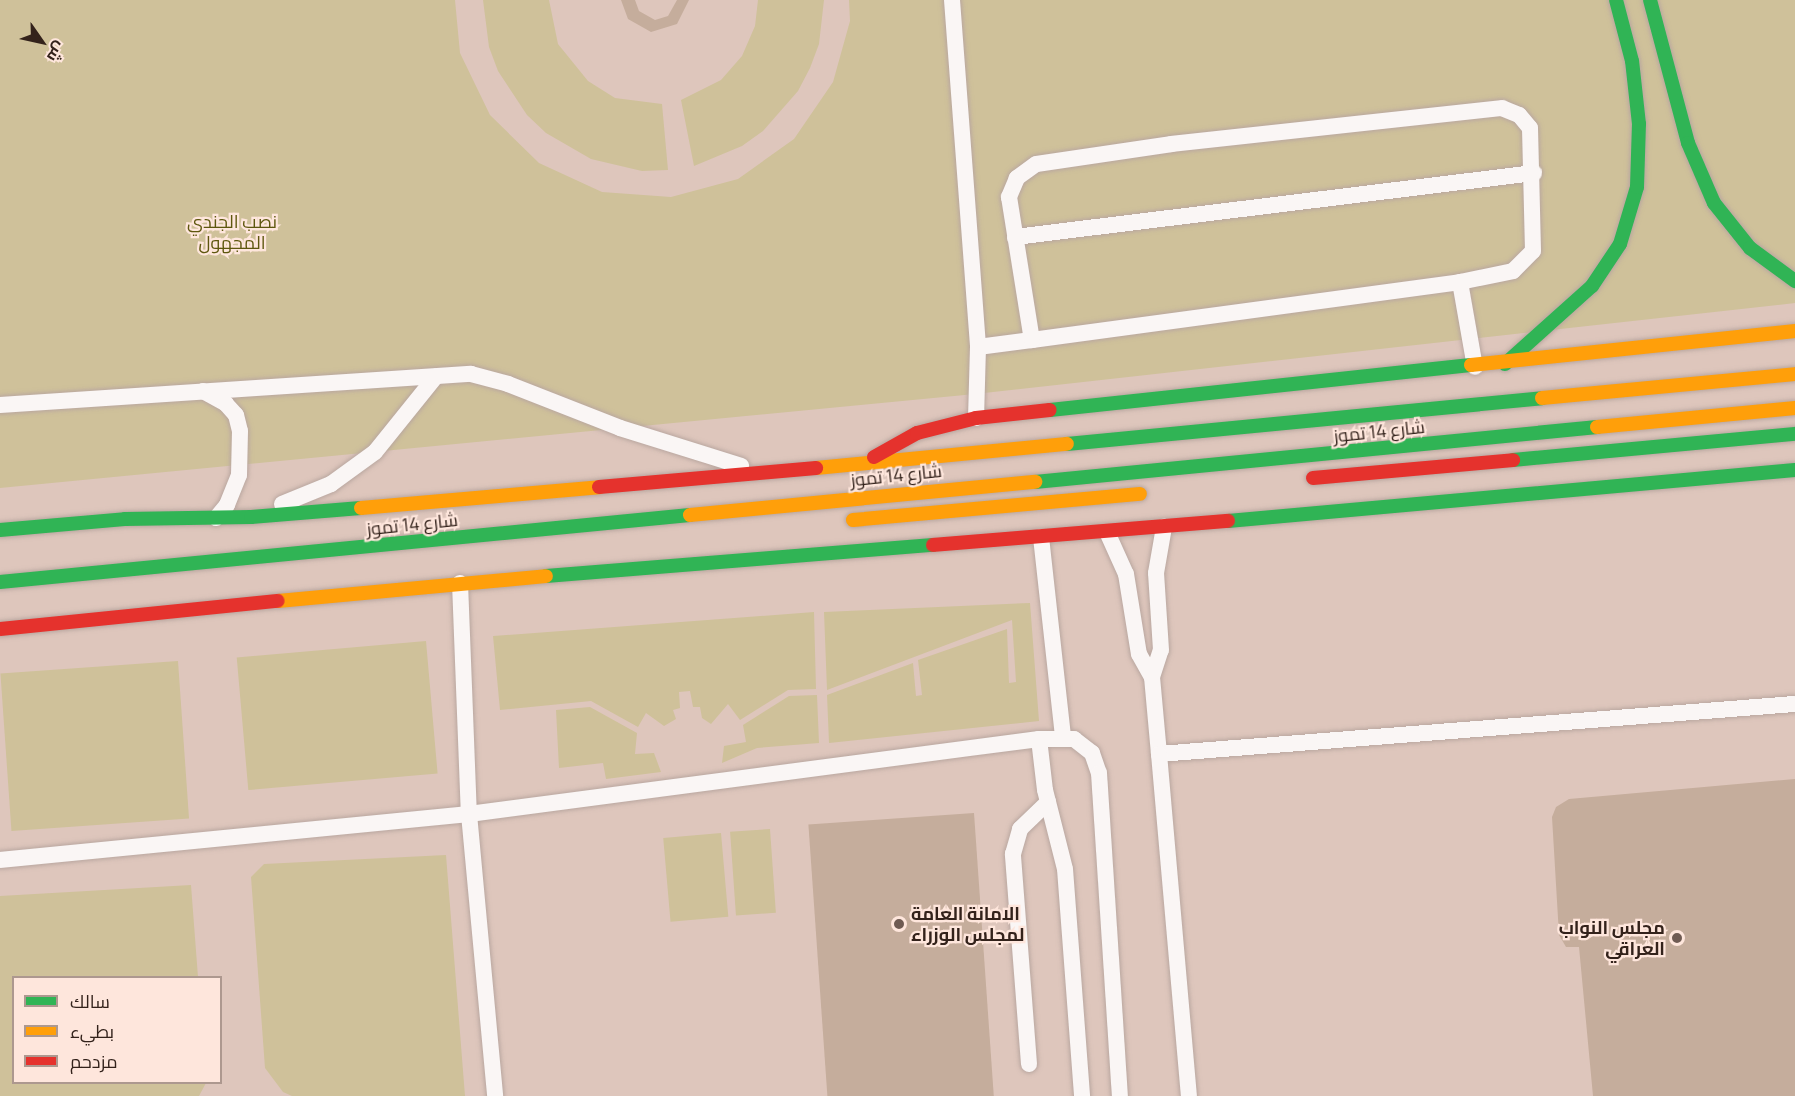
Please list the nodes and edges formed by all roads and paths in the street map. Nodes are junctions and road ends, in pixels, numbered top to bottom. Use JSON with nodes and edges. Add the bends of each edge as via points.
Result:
{"nodes":[{"id":1,"x":952,"y":0,"type":"edge"},
{"id":2,"x":1616,"y":0,"type":"edge"},
{"id":3,"x":1650,"y":0,"type":"edge"},
{"id":4,"x":1534,"y":173,"type":"junction"},
{"id":5,"x":1016,"y":237,"type":"junction"},
{"id":6,"x":1795,"y":281,"type":"edge"},
{"id":7,"x":1460,"y":282,"type":"junction"},
{"id":8,"x":1795,"y":331,"type":"edge"},
{"id":9,"x":1032,"y":340,"type":"junction"},
{"id":10,"x":978,"y":347,"type":"junction"},
{"id":11,"x":1505,"y":364,"type":"junction"},
{"id":12,"x":1475,"y":367,"type":"junction"},
{"id":13,"x":1795,"y":374,"type":"edge"},
{"id":14,"x":436,"y":376,"type":"junction"},
{"id":15,"x":202,"y":391,"type":"junction"},
{"id":16,"x":0,"y":405,"type":"edge"},
{"id":17,"x":1795,"y":408,"type":"edge"},
{"id":18,"x":976,"y":418,"type":"junction"},
{"id":19,"x":1795,"y":434,"type":"edge"},
{"id":20,"x":864,"y":464,"type":"junction"},
{"id":21,"x":1795,"y":472,"type":"edge"},
{"id":22,"x":764,"y":473,"type":"junction"},
{"id":23,"x":1772,"y":473,"type":"joint"},
{"id":24,"x":1297,"y":480,"type":"dead end"},
{"id":25,"x":1155,"y":493,"type":"dead end"},
{"id":26,"x":657,"y":516,"type":"junction"},
{"id":27,"x":251,"y":517,"type":"junction"},
{"id":28,"x":216,"y":518,"type":"junction"},
{"id":29,"x":834,"y":522,"type":"dead end"},
{"id":30,"x":1164,"y":527,"type":"junction"},
{"id":31,"x":694,"y":529,"type":"dead end"},
{"id":32,"x":0,"y":530,"type":"edge"},
{"id":33,"x":1107,"y":531,"type":"junction"},
{"id":34,"x":1041,"y":537,"type":"junction"},
{"id":35,"x":0,"y":582,"type":"edge"},
{"id":36,"x":460,"y":583,"type":"junction"},
{"id":37,"x":0,"y":629,"type":"edge"},
{"id":38,"x":1152,"y":677,"type":"junction"},
{"id":39,"x":1795,"y":704,"type":"edge"},
{"id":40,"x":1063,"y":737,"type":"junction"},
{"id":41,"x":1039,"y":739,"type":"junction"},
{"id":42,"x":1159,"y":754,"type":"junction"},
{"id":43,"x":1048,"y":802,"type":"junction"},
{"id":44,"x":469,"y":814,"type":"junction"},
{"id":45,"x":0,"y":860,"type":"edge"},
{"id":46,"x":1029,"y":1064,"type":"dead end"},
{"id":47,"x":495,"y":1096,"type":"edge"},
{"id":48,"x":1082,"y":1096,"type":"edge"},
{"id":49,"x":1120,"y":1096,"type":"edge"},
{"id":50,"x":1189,"y":1096,"type":"edge"}],
"edges":[{"from":1,"to":10,"type":"lane"},
{"from":2,"to":11,"type":"main road","via":[[1632,62],[1639,124],[1634,199],[1620,244],[1592,286]]},
{"from":3,"to":6,"type":"main road","via":[[1688,143],[1714,203],[1749,248]]},
{"from":4,"to":5,"type":"lane"},
{"from":4,"to":5,"type":"lane","via":[[1530,128],[1519,115],[1502,108],[1172,144],[1036,164],[1017,178],[1009,197]]},
{"from":4,"to":7,"type":"lane","via":[[1533,251],[1513,271]]},
{"from":5,"to":9,"type":"lane"},
{"from":7,"to":9,"type":"lane"},
{"from":7,"to":12,"type":"lane"},
{"from":8,"to":11,"type":"main road"},
{"from":9,"to":10,"type":"lane"},
{"from":10,"to":18,"type":"lane"},
{"from":11,"to":12,"type":"main road"},
{"from":12,"to":18,"type":"main road"},
{"from":13,"to":20,"type":"main road","name":"شارع 14 تموز"},
{"from":14,"to":15,"type":"lane"},
{"from":14,"to":22,"type":"lane","via":[[486,376],[620,428]]},
{"from":14,"to":27,"type":"lane","via":[[365,460],[331,484]]},
{"from":15,"to":16,"type":"lane"},
{"from":15,"to":28,"type":"lane","via":[[226,404],[236,415],[240,431],[239,475],[227,505]]},
{"from":17,"to":26,"type":"main road","name":"شارع 14 تموز"},
{"from":18,"to":20,"type":"main road","via":[[917,433]]},
{"from":19,"to":24,"type":"main road"},
{"from":20,"to":22,"type":"main road","name":"شارع 14 تموز"},
{"from":21,"to":23,"type":"lane"},
{"from":22,"to":27,"type":"main road","name":"شارع 14 تموز"},
{"from":23,"to":30,"type":"main road"},
{"from":25,"to":29,"type":"main road"},
{"from":26,"to":31,"type":"main road"},
{"from":26,"to":35,"type":"main road","name":"شارع 14 تموز"},
{"from":27,"to":28,"type":"main road","name":"شارع 14 تموز"},
{"from":28,"to":32,"type":"main road","name":"شارع 14 تموز","via":[[124,519]]},
{"from":30,"to":33,"type":"main road"},
{"from":30,"to":38,"type":"lane","via":[[1156,573],[1161,650]]},
{"from":33,"to":34,"type":"main road"},
{"from":33,"to":38,"type":"lane","via":[[1126,574],[1139,654]]},
{"from":34,"to":36,"type":"main road"},
{"from":34,"to":40,"type":"lane"},
{"from":36,"to":37,"type":"main road"},
{"from":36,"to":44,"type":"lane"},
{"from":38,"to":42,"type":"lane"},
{"from":39,"to":42,"type":"lane"},
{"from":40,"to":41,"type":"lane"},
{"from":40,"to":49,"type":"lane","via":[[1074,739],[1092,753],[1099,773]]},
{"from":41,"to":43,"type":"lane"},
{"from":41,"to":44,"type":"lane"},
{"from":42,"to":50,"type":"lane"},
{"from":43,"to":46,"type":"lane","via":[[1020,829],[1013,855]]},
{"from":43,"to":48,"type":"lane","via":[[1065,869]]},
{"from":44,"to":45,"type":"lane"},
{"from":44,"to":47,"type":"lane"}]}
